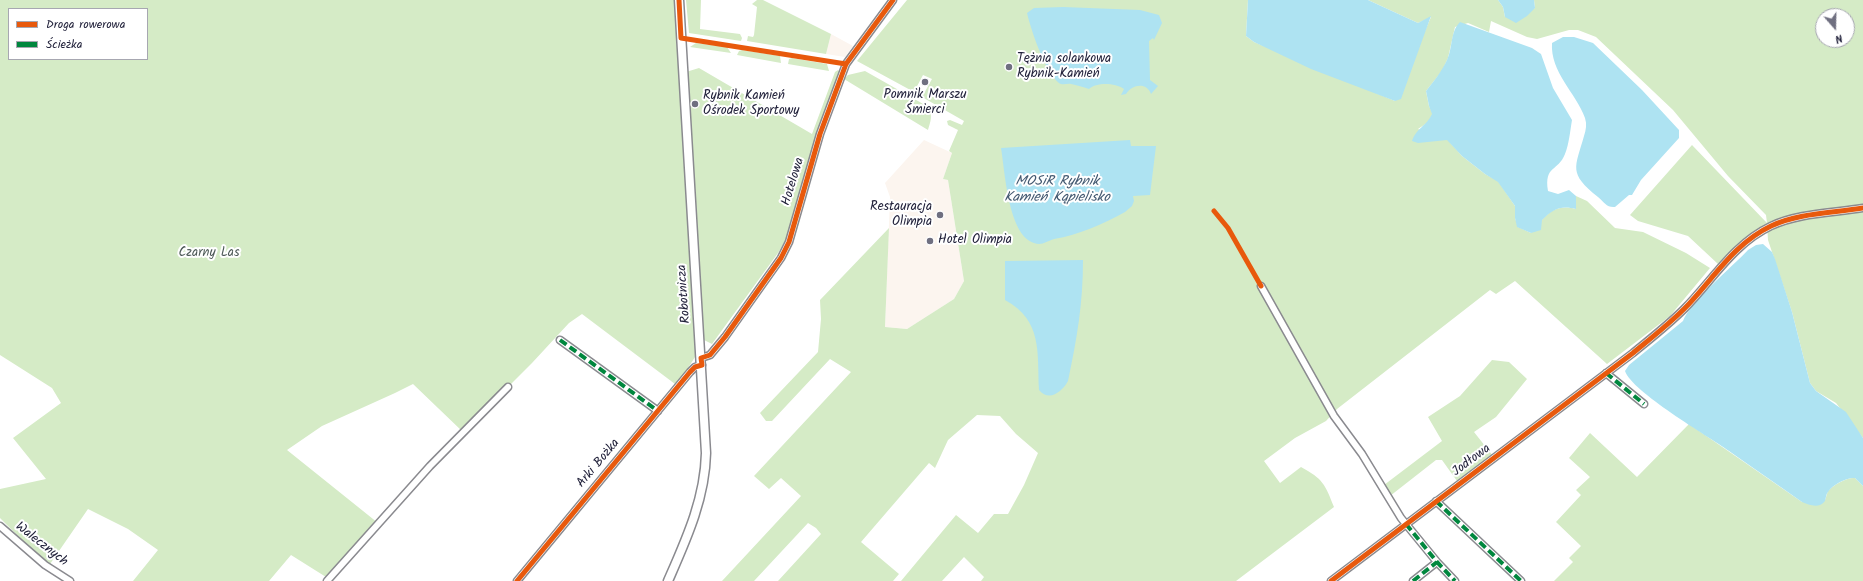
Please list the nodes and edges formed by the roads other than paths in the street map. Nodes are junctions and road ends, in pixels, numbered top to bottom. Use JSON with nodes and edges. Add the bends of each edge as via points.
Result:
{"nodes":[{"id":1,"x":679,"y":0,"type":"edge"},
{"id":2,"x":893,"y":0,"type":"edge"},
{"id":3,"x":1863,"y":208,"type":"edge"},
{"id":4,"x":1261,"y":286,"type":"dead end"},
{"id":5,"x":560,"y":340,"type":"dead end"},
{"id":6,"x":701,"y":362,"type":"junction"},
{"id":7,"x":1606,"y":372,"type":"junction"},
{"id":8,"x":508,"y":387,"type":"dead end"},
{"id":9,"x":1644,"y":404,"type":"dead end"},
{"id":10,"x":658,"y":411,"type":"junction"},
{"id":11,"x":1436,"y":501,"type":"junction"},
{"id":12,"x":1406,"y":524,"type":"junction"},
{"id":13,"x":0,"y":526,"type":"edge"},
{"id":14,"x":1437,"y":562,"type":"junction"},
{"id":15,"x":70,"y":581,"type":"edge"},
{"id":16,"x":327,"y":581,"type":"edge"},
{"id":17,"x":517,"y":581,"type":"edge"},
{"id":18,"x":668,"y":581,"type":"edge"},
{"id":19,"x":1331,"y":581,"type":"edge"},
{"id":20,"x":1413,"y":581,"type":"edge"},
{"id":21,"x":1455,"y":581,"type":"edge"},
{"id":22,"x":1521,"y":581,"type":"edge"}],
"edges":[{"from":1,"to":6,"type":"street","name":"Robotnicza"},
{"from":2,"to":6,"type":"street","name":"Hotelowa","via":[[846,64],[820,134],[781,258],[720,343]]},
{"from":3,"to":7,"type":"street","name":"Jodłowa","via":[[1772,225],[1732,255],[1678,314],[1626,359]]},
{"from":4,"to":12,"type":"street","via":[[1334,416],[1362,454]]},
{"from":5,"to":10,"type":"street"},
{"from":6,"to":10,"type":"street","name":"Arki Bożka"},
{"from":6,"to":18,"type":"street","name":"Robotnicza","via":[[706,448],[704,483],[695,516]]},
{"from":7,"to":9,"type":"street"},
{"from":7,"to":11,"type":"street","name":"Jodłowa"},
{"from":8,"to":16,"type":"street","via":[[430,466]]},
{"from":10,"to":17,"type":"street","name":"Arki Bożka"},
{"from":11,"to":12,"type":"street","name":"Jodłowa"},
{"from":11,"to":22,"type":"street"},
{"from":12,"to":14,"type":"street"},
{"from":12,"to":19,"type":"street","name":"Jodłowa"},
{"from":13,"to":15,"type":"street","name":"Walecznych","via":[[45,565]]},
{"from":14,"to":20,"type":"street"},
{"from":14,"to":21,"type":"street"}]}
